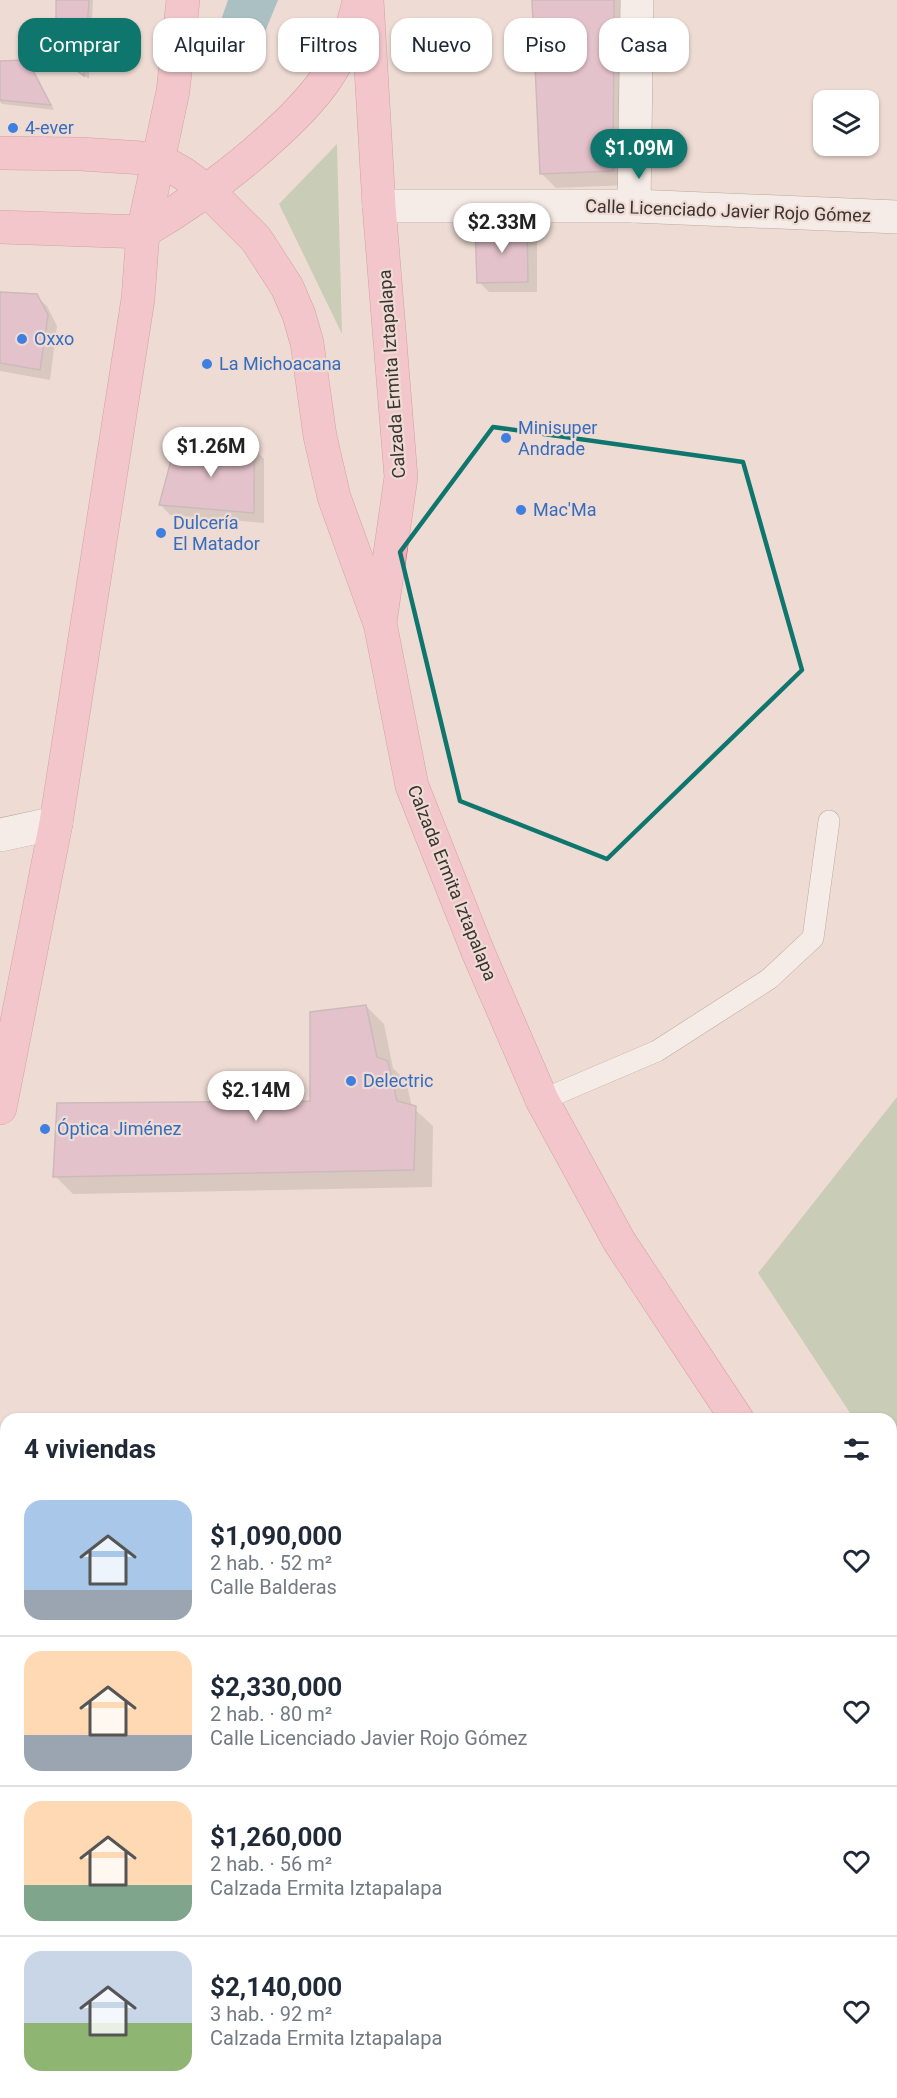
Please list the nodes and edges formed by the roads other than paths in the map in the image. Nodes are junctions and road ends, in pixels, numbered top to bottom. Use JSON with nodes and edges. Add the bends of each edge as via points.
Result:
{"nodes":[{"id":1,"x":183,"y":0,"type":"edge"},
{"id":2,"x":359,"y":0,"type":"edge"},
{"id":3,"x":367,"y":0,"type":"edge"},
{"id":4,"x":637,"y":0,"type":"edge"},
{"id":5,"x":0,"y":153,"type":"edge"},
{"id":6,"x":158,"y":159,"type":"junction"},
{"id":7,"x":207,"y":191,"type":"junction"},
{"id":8,"x":379,"y":206,"type":"junction"},
{"id":9,"x":634,"y":206,"type":"junction"},
{"id":10,"x":897,"y":218,"type":"edge"},
{"id":11,"x":0,"y":227,"type":"edge"},
{"id":12,"x":143,"y":232,"type":"junction"},
{"id":13,"x":380,"y":623,"type":"junction"},
{"id":14,"x":829,"y":821,"type":"dead end"},
{"id":15,"x":56,"y":823,"type":"junction"},
{"id":16,"x":0,"y":835,"type":"edge"},
{"id":17,"x":542,"y":1100,"type":"junction"},
{"id":18,"x":0,"y":1107,"type":"edge"},
{"id":19,"x":733,"y":1413,"type":"edge"}],
"edges":[{"from":1,"to":6,"type":"main road","via":[[173,91]]},
{"from":2,"to":7,"type":"main road","via":[[342,53],[311,100]]},
{"from":3,"to":8,"type":"main road","name":"Calzada Ermita Iztapalapa"},
{"from":4,"to":9,"type":"street"},
{"from":5,"to":6,"type":"main road"},
{"from":6,"to":7,"type":"main road"},
{"from":6,"to":12,"type":"main road"},
{"from":7,"to":12,"type":"main road"},
{"from":7,"to":13,"type":"main road","via":[[256,239],[299,315],[334,497]]},
{"from":8,"to":9,"type":"street","name":"Calle Licenciado Javier Rojo Gómez"},
{"from":8,"to":13,"type":"main road","name":"Calzada Ermita Iztapalapa","via":[[401,477]]},
{"from":9,"to":10,"type":"street","name":"Calle Licenciado Javier Rojo Gómez"},
{"from":11,"to":12,"type":"main road"},
{"from":12,"to":15,"type":"main road","via":[[138,299]]},
{"from":13,"to":17,"type":"main road","name":"Calzada Ermita Iztapalapa","via":[[412,786]]},
{"from":14,"to":17,"type":"lane","via":[[813,938],[769,980],[657,1051]]},
{"from":15,"to":16,"type":"street"},
{"from":15,"to":18,"type":"main road"},
{"from":17,"to":19,"type":"main road","name":"Calzada Ermita Iztapalapa","via":[[619,1241]]}]}
